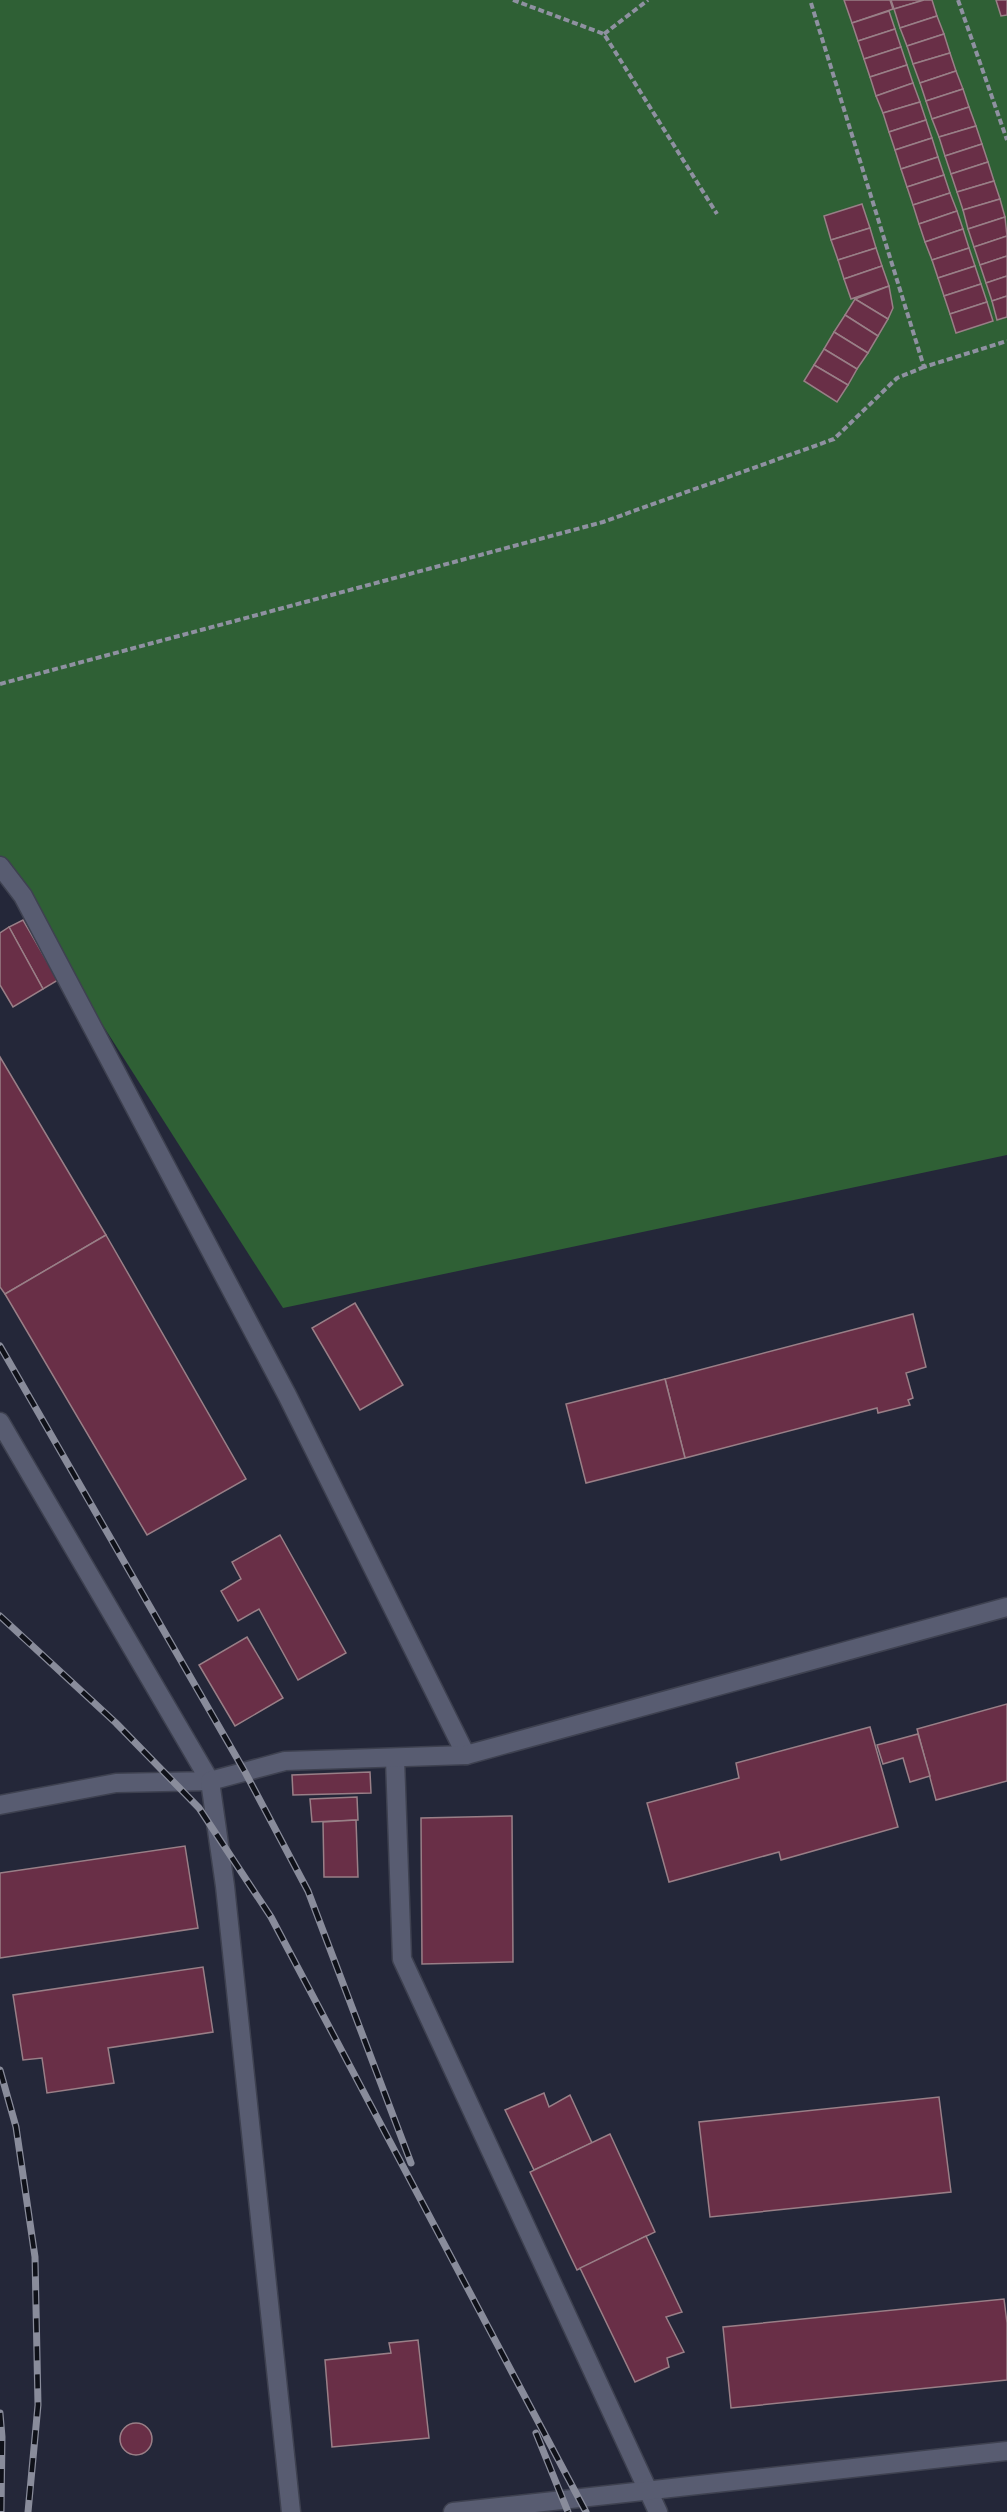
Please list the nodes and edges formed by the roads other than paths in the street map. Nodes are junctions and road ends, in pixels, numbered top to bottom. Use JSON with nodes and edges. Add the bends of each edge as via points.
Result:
{"nodes":[{"id":1,"x":0,"y":866,"type":"edge"},
{"id":2,"x":0,"y":1422,"type":"edge"},
{"id":3,"x":1007,"y":1607,"type":"edge"},
{"id":4,"x":466,"y":1755,"type":"junction"},
{"id":5,"x":394,"y":1759,"type":"junction"},
{"id":6,"x":210,"y":1781,"type":"junction"},
{"id":7,"x":0,"y":1805,"type":"edge"},
{"id":8,"x":1007,"y":2451,"type":"edge"},
{"id":9,"x":650,"y":2492,"type":"junction"},
{"id":10,"x":291,"y":2512,"type":"edge"},
{"id":11,"x":453,"y":2512,"type":"edge"},
{"id":12,"x":658,"y":2512,"type":"edge"}],
"edges":[{"from":1,"to":4,"type":"lane","via":[[23,896],[282,1385]]},
{"from":2,"to":6,"type":"lane"},
{"from":3,"to":4,"type":"lane"},
{"from":4,"to":5,"type":"lane"},
{"from":5,"to":6,"type":"lane","via":[[285,1761]]},
{"from":5,"to":9,"type":"lane","via":[[402,1959]]},
{"from":6,"to":7,"type":"lane","via":[[116,1783]]},
{"from":6,"to":10,"type":"lane","via":[[225,1886]]},
{"from":8,"to":9,"type":"lane"},
{"from":9,"to":11,"type":"lane"},
{"from":9,"to":12,"type":"lane"}]}
